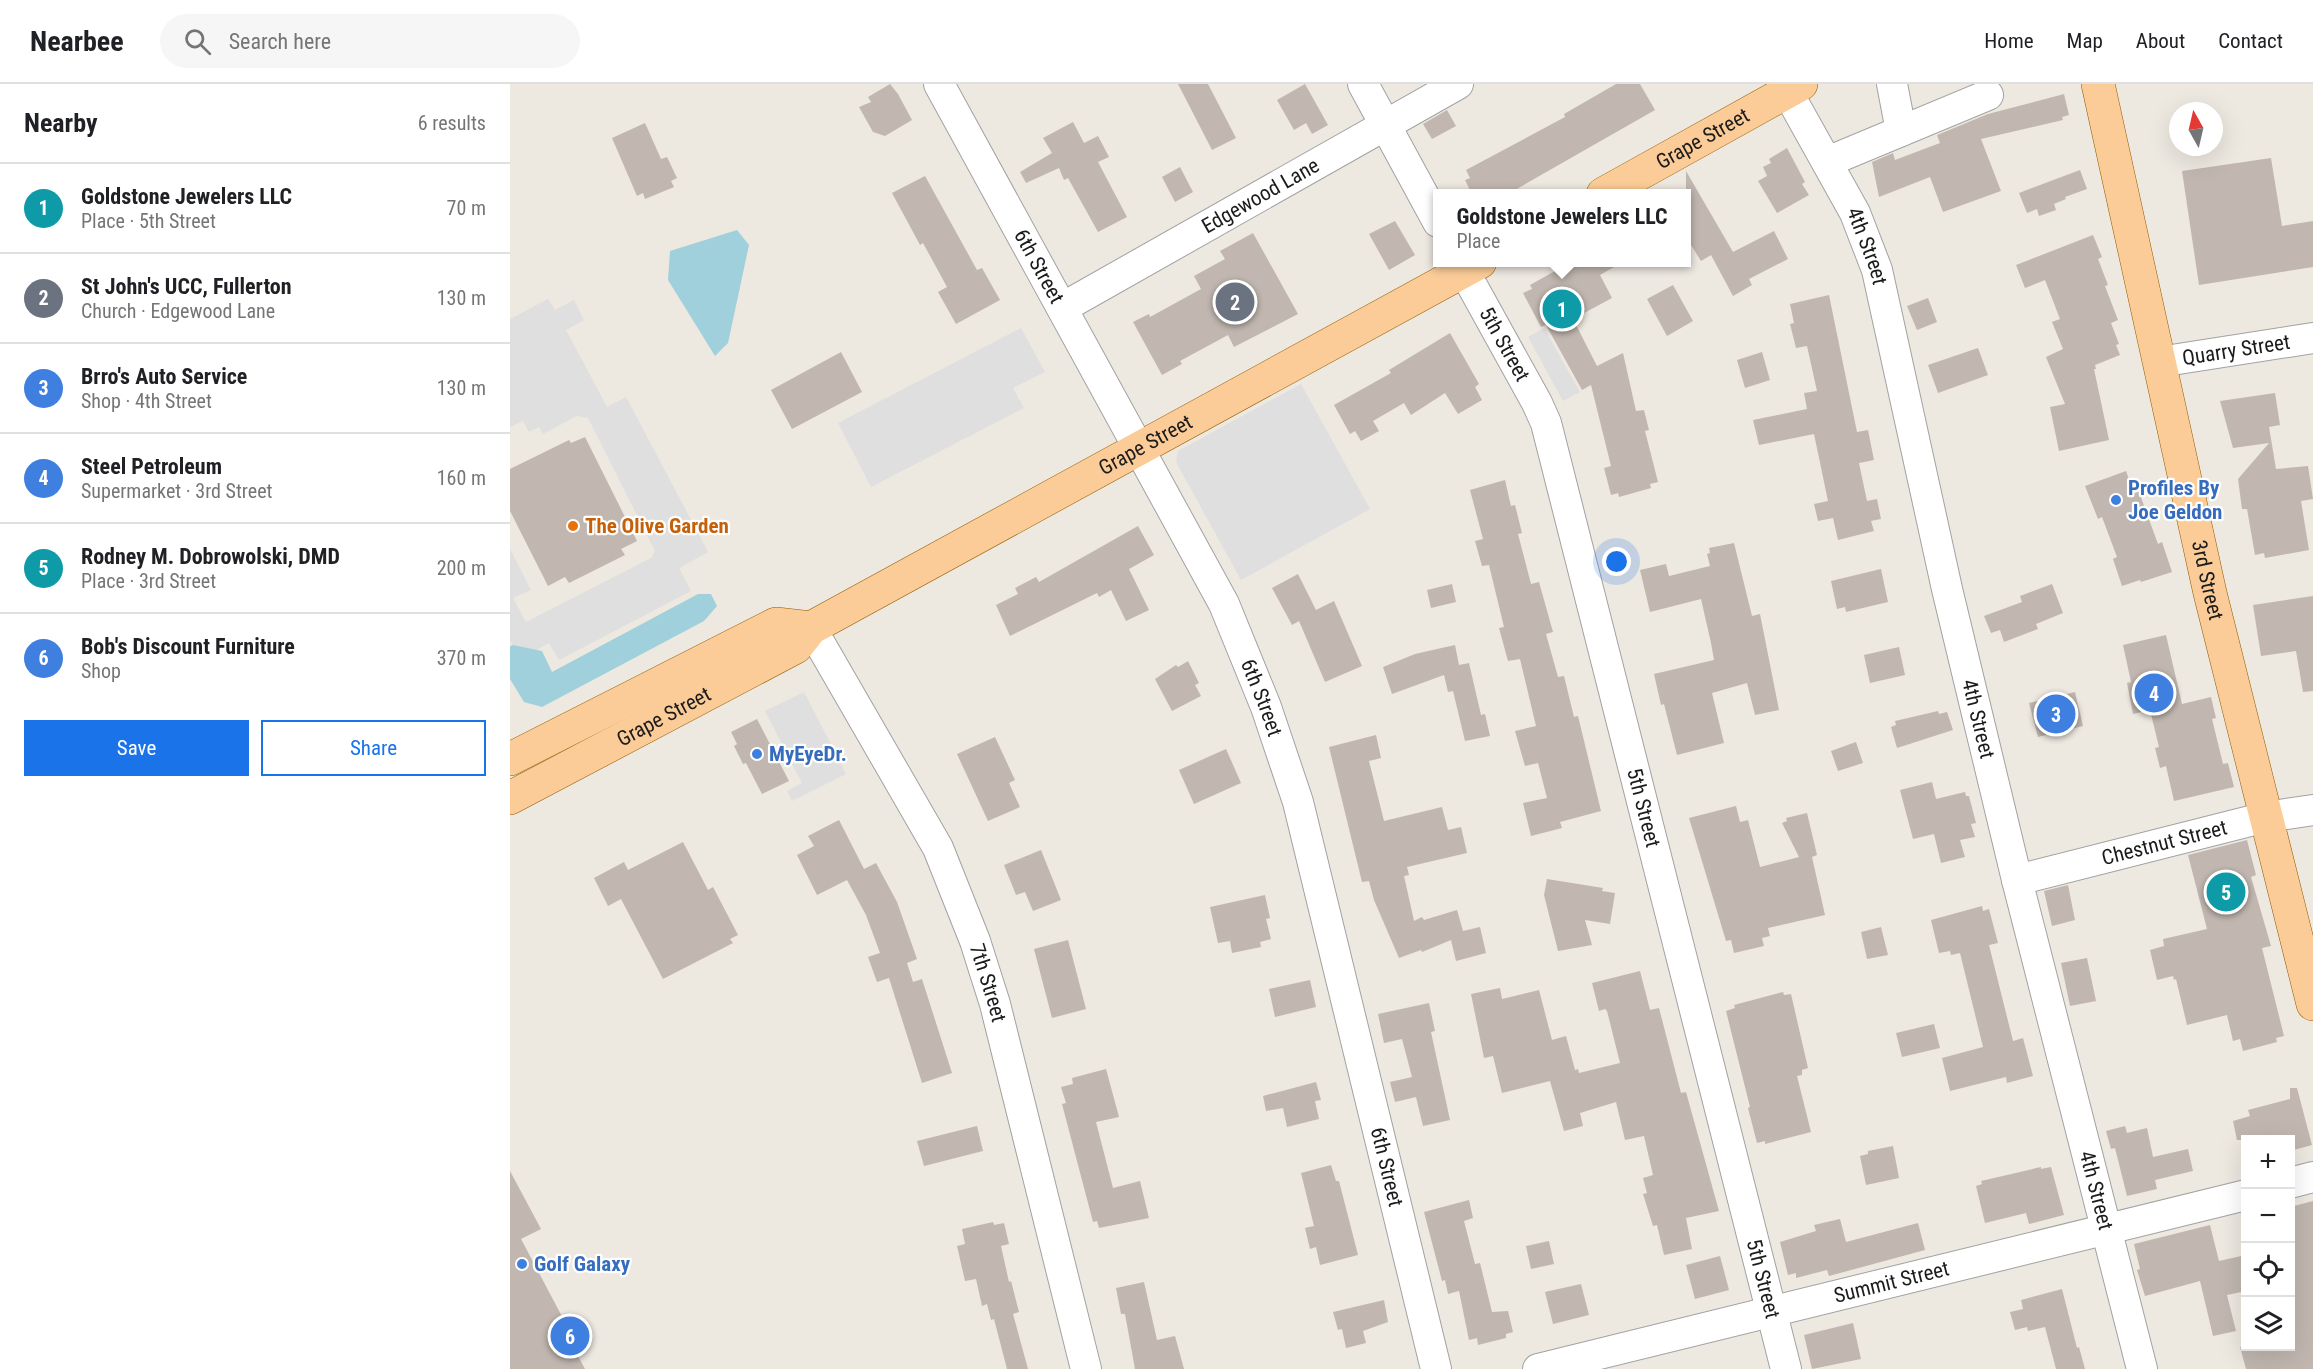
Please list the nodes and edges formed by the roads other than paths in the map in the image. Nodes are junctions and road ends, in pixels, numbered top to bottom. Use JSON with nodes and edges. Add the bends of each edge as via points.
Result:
{"nodes":[{"id":1,"x":939,"y":84,"type":"edge"},
{"id":2,"x":1363,"y":84,"type":"edge"},
{"id":3,"x":1458,"y":84,"type":"edge"},
{"id":4,"x":1892,"y":84,"type":"edge"},
{"id":5,"x":2098,"y":84,"type":"edge"},
{"id":6,"x":1790,"y":86,"type":"edge"},
{"id":7,"x":1988,"y":95,"type":"dead end"},
{"id":8,"x":1385,"y":124,"type":"junction"},
{"id":9,"x":1901,"y":131,"type":"junction"},
{"id":10,"x":1827,"y":162,"type":"junction"},
{"id":11,"x":1612,"y":189,"type":"edge"},
{"id":12,"x":1433,"y":214,"type":"edge"},
{"id":13,"x":1464,"y":267,"type":"edge"},
{"id":14,"x":1469,"y":267,"type":"edge"},
{"id":15,"x":1062,"y":308,"type":"junction"},
{"id":16,"x":2313,"y":338,"type":"edge"},
{"id":17,"x":2159,"y":362,"type":"junction"},
{"id":18,"x":1140,"y":449,"type":"junction"},
{"id":19,"x":811,"y":628,"type":"junction"},
{"id":20,"x":510,"y":759,"type":"edge"},
{"id":21,"x":510,"y":798,"type":"edge"},
{"id":22,"x":2313,"y":810,"type":"edge"},
{"id":23,"x":2266,"y":817,"type":"junction"},
{"id":24,"x":2017,"y":880,"type":"junction"},
{"id":25,"x":2313,"y":1004,"type":"edge"},
{"id":26,"x":2313,"y":1177,"type":"edge"},
{"id":27,"x":2295,"y":1182,"type":"edge"},
{"id":28,"x":2241,"y":1196,"type":"edge"},
{"id":29,"x":2105,"y":1231,"type":"junction"},
{"id":30,"x":1771,"y":1311,"type":"junction"},
{"id":31,"x":1086,"y":1369,"type":"edge"},
{"id":32,"x":1436,"y":1369,"type":"edge"},
{"id":33,"x":1538,"y":1369,"type":"edge"},
{"id":34,"x":1786,"y":1369,"type":"edge"},
{"id":35,"x":2142,"y":1369,"type":"edge"}],
"edges":[{"from":1,"to":15,"type":"street","name":"6th Street"},
{"from":2,"to":8,"type":"street"},
{"from":3,"to":8,"type":"street","name":"Edgewood Lane"},
{"from":4,"to":9,"type":"street"},
{"from":5,"to":17,"type":"main road","name":"3rd Street"},
{"from":6,"to":10,"type":"street","name":"4th Street"},
{"from":6,"to":11,"type":"main road","name":"Grape Street"},
{"from":7,"to":9,"type":"street"},
{"from":8,"to":12,"type":"street"},
{"from":8,"to":15,"type":"street","name":"Edgewood Lane"},
{"from":9,"to":10,"type":"street"},
{"from":10,"to":24,"type":"street","name":"4th Street","via":[[1855,213],[1877,270],[1947,589]]},
{"from":13,"to":18,"type":"main road","name":"Grape Street"},
{"from":14,"to":30,"type":"street","name":"5th Street","via":[[1546,423]]},
{"from":15,"to":18,"type":"street","name":"6th Street"},
{"from":16,"to":17,"type":"street","name":"Quarry Street"},
{"from":17,"to":23,"type":"main road","name":"3rd Street","via":[[2210,593]]},
{"from":18,"to":19,"type":"main road","name":"Grape Street"},
{"from":18,"to":32,"type":"street","name":"6th Street","via":[[1224,604],[1266,706],[1298,802]]},
{"from":19,"to":20,"type":"main road","name":"Grape Street","via":[[776,624]]},
{"from":19,"to":21,"type":"main road","name":"Grape Street","via":[[796,647]]},
{"from":19,"to":31,"type":"street","name":"7th Street","via":[[938,848],[975,941],[995,1004]]},
{"from":22,"to":23,"type":"street","name":"Chestnut Street"},
{"from":23,"to":24,"type":"street","name":"Chestnut Street"},
{"from":23,"to":25,"type":"main road","name":"3rd Street"},
{"from":24,"to":29,"type":"street","name":"4th Street"},
{"from":26,"to":27,"type":"street"},
{"from":28,"to":29,"type":"street","name":"Summit Street"},
{"from":29,"to":30,"type":"street","name":"Summit Street"},
{"from":29,"to":35,"type":"street","name":"4th Street"},
{"from":30,"to":33,"type":"street","name":"Summit Street"},
{"from":30,"to":34,"type":"street","name":"5th Street"}]}
